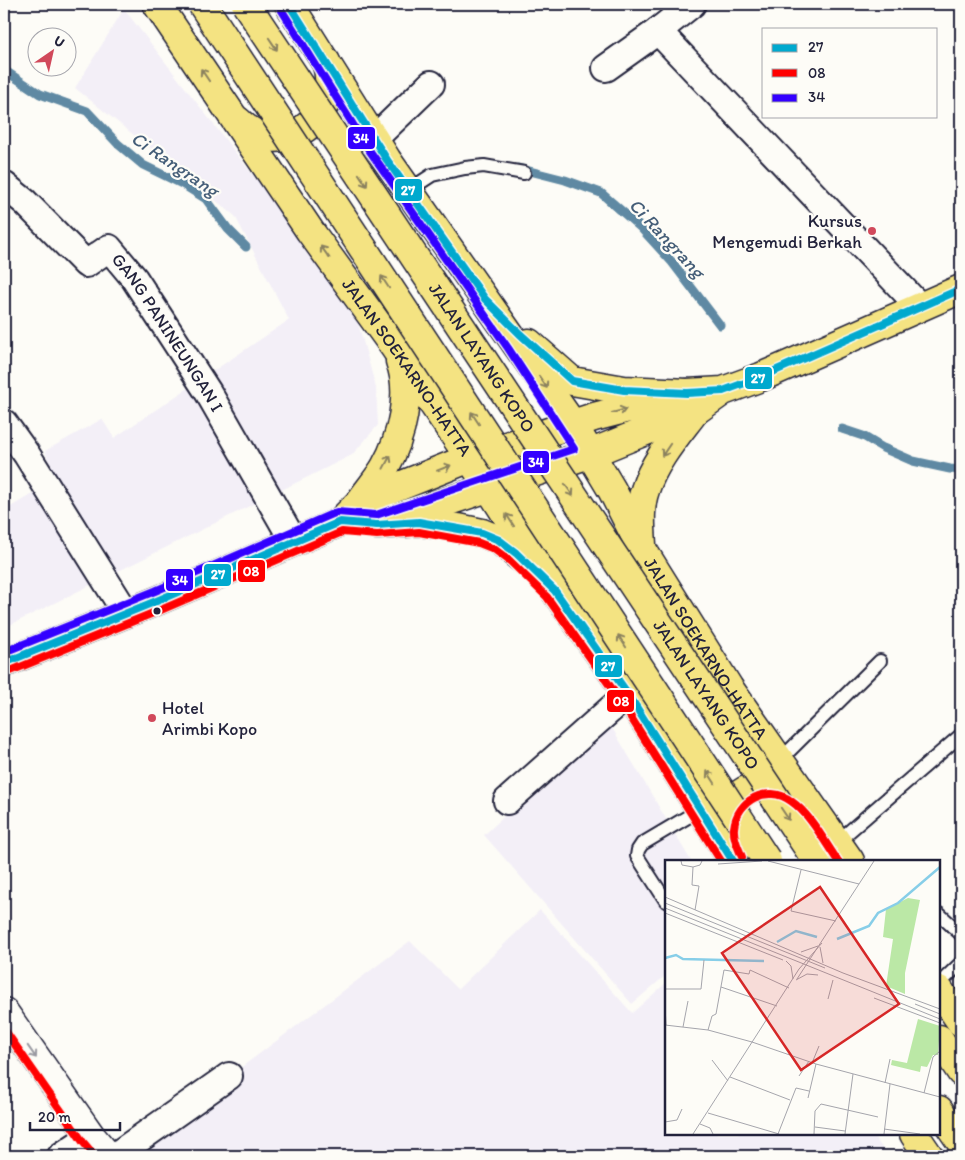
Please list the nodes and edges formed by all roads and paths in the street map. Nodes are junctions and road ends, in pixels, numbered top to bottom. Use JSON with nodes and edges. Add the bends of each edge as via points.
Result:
{"nodes":[{"id":1,"x":157,"y":4,"type":"edge"},
{"id":2,"x":202,"y":4,"type":"edge"},
{"id":3,"x":246,"y":4,"type":"edge"},
{"id":4,"x":289,"y":4,"type":"edge"},
{"id":5,"x":692,"y":4,"type":"edge"},
{"id":6,"x":658,"y":31,"type":"junction"},
{"id":7,"x":319,"y":50,"type":"junction"},
{"id":8,"x":606,"y":68,"type":"dead end"},
{"id":9,"x":431,"y":84,"type":"dead end"},
{"id":10,"x":232,"y":116,"type":"junction"},
{"id":11,"x":374,"y":139,"type":"junction"},
{"id":12,"x":524,"y":173,"type":"dead end"},
{"id":13,"x":4,"y":185,"type":"edge"},
{"id":14,"x":409,"y":190,"type":"junction"},
{"id":15,"x":961,"y":290,"type":"edge"},
{"id":16,"x":486,"y":299,"type":"junction"},
{"id":17,"x":920,"y":307,"type":"junction"},
{"id":18,"x":395,"y":348,"type":"junction"},
{"id":19,"x":691,"y":402,"type":"junction"},
{"id":20,"x":4,"y":423,"type":"edge"},
{"id":21,"x":572,"y":425,"type":"junction"},
{"id":22,"x":590,"y":454,"type":"junction"},
{"id":23,"x":470,"y":458,"type":"junction"},
{"id":24,"x":489,"y":488,"type":"junction"},
{"id":25,"x":360,"y":502,"type":"junction"},
{"id":26,"x":340,"y":522,"type":"junction"},
{"id":27,"x":377,"y":526,"type":"junction"},
{"id":28,"x":294,"y":542,"type":"junction"},
{"id":29,"x":642,"y":549,"type":"junction"},
{"id":30,"x":555,"y":591,"type":"junction"},
{"id":31,"x":126,"y":613,"type":"junction"},
{"id":32,"x":880,"y":661,"type":"dead end"},
{"id":33,"x":4,"y":663,"type":"edge"},
{"id":34,"x":628,"y":694,"type":"junction"},
{"id":35,"x":961,"y":735,"type":"edge"},
{"id":36,"x":780,"y":760,"type":"junction"},
{"id":37,"x":507,"y":801,"type":"dead end"},
{"id":38,"x":812,"y":808,"type":"junction"},
{"id":39,"x":701,"y":810,"type":"junction"},
{"id":40,"x":843,"y":852,"type":"edge"},
{"id":41,"x":731,"y":858,"type":"edge"},
{"id":42,"x":766,"y":860,"type":"edge"},
{"id":43,"x":815,"y":860,"type":"edge"},
{"id":44,"x":665,"y":899,"type":"edge"},
{"id":45,"x":940,"y":915,"type":"edge"},
{"id":46,"x":961,"y":934,"type":"edge"},
{"id":47,"x":961,"y":963,"type":"edge"},
{"id":48,"x":940,"y":983,"type":"edge"},
{"id":49,"x":940,"y":991,"type":"edge"},
{"id":50,"x":4,"y":1012,"type":"edge"},
{"id":51,"x":961,"y":1022,"type":"edge"},
{"id":52,"x":940,"y":1040,"type":"edge"},
{"id":53,"x":961,"y":1072,"type":"edge"},
{"id":54,"x":229,"y":1076,"type":"dead end"},
{"id":55,"x":940,"y":1111,"type":"edge"},
{"id":56,"x":915,"y":1135,"type":"edge"},
{"id":57,"x":961,"y":1142,"type":"edge"},
{"id":58,"x":100,"y":1146,"type":"edge"},
{"id":59,"x":61,"y":1156,"type":"edge"},
{"id":60,"x":115,"y":1156,"type":"edge"},
{"id":61,"x":929,"y":1156,"type":"edge"}],
"edges":[{"from":10,"to":1,"type":"main road","name":"JALAN SOEKARNO-HATTA","one_way":true},
{"from":42,"to":2,"type":"main road","one_way":true,"bridge":true},
{"from":3,"to":43,"type":"main road","name":"JALAN LAYANG KOPO","one_way":true,"bridge":true},
{"from":4,"to":7,"type":"main road","name":"JALAN SOEKARNO-HATTA"},
{"from":5,"to":6,"type":"street"},
{"from":6,"to":8,"type":"street"},
{"from":6,"to":17,"type":"street"},
{"from":7,"to":10,"type":"main road","via":[[327,64],[330,79],[324,109],[315,122],[288,136],[272,137],[243,127]]},
{"from":7,"to":11,"type":"main road","name":"JALAN SOEKARNO-HATTA"},
{"from":9,"to":11,"type":"street"},
{"from":18,"to":10,"type":"main road","name":"JALAN SOEKARNO-HATTA","one_way":true},
{"from":11,"to":14,"type":"main road","name":"JALAN SOEKARNO-HATTA"},
{"from":12,"to":14,"type":"lane","via":[[484,166],[464,168],[432,175]]},
{"from":13,"to":28,"type":"street","name":"GANG PANINEUNGAN I","via":[[86,264],[109,248],[134,278],[208,392]]},
{"from":14,"to":16,"type":"main road","name":"JALAN SOEKARNO-HATTA"},
{"from":15,"to":17,"type":"main road"},
{"from":16,"to":19,"type":"main road","via":[[572,381]]},
{"from":16,"to":21,"type":"main road","name":"JALAN SOEKARNO-HATTA","one_way":true},
{"from":17,"to":19,"type":"main road","via":[[761,377]]},
{"from":18,"to":23,"type":"main road","name":"JALAN SOEKARNO-HATTA"},
{"from":25,"to":18,"type":"main road","one_way":true,"via":[[396,444],[405,407],[404,370]]},
{"from":21,"to":19,"type":"main road","one_way":true,"via":[[594,418]]},
{"from":19,"to":22,"type":"main road"},
{"from":19,"to":29,"type":"main road","one_way":true,"via":[[644,491]]},
{"from":20,"to":31,"type":"street"},
{"from":21,"to":22,"type":"main road","name":"JALAN SOEKARNO-HATTA"},
{"from":21,"to":23,"type":"main road"},
{"from":22,"to":24,"type":"main road"},
{"from":22,"to":29,"type":"main road","name":"JALAN SOEKARNO-HATTA"},
{"from":23,"to":24,"type":"main road","name":"JALAN SOEKARNO-HATTA"},
{"from":25,"to":23,"type":"main road","one_way":true},
{"from":24,"to":27,"type":"main road"},
{"from":30,"to":24,"type":"main road","name":"JALAN SOEKARNO-HATTA","one_way":true},
{"from":25,"to":26,"type":"main road"},
{"from":26,"to":27,"type":"main road"},
{"from":26,"to":28,"type":"main road"},
{"from":27,"to":30,"type":"main road","via":[[419,522],[458,528],[499,540],[530,564]]},
{"from":28,"to":31,"type":"main road"},
{"from":29,"to":36,"type":"main road","name":"JALAN SOEKARNO-HATTA","via":[[729,688]]},
{"from":30,"to":34,"type":"main road","name":"JALAN SOEKARNO-HATTA"},
{"from":31,"to":33,"type":"main road"},
{"from":32,"to":36,"type":"lane"},
{"from":34,"to":37,"type":"street"},
{"from":34,"to":39,"type":"main road","name":"JALAN SOEKARNO-HATTA"},
{"from":35,"to":40,"type":"lane"},
{"from":36,"to":38,"type":"main road","name":"JALAN SOEKARNO-HATTA"},
{"from":38,"to":40,"type":"main road","name":"JALAN SOEKARNO-HATTA"},
{"from":38,"to":41,"type":"main road","via":[[803,796],[790,788],[761,784],[747,789],[735,798],[723,825],[724,840]]},
{"from":39,"to":41,"type":"main road","name":"JALAN SOEKARNO-HATTA"},
{"from":39,"to":44,"type":"lane","via":[[642,844],[638,850],[637,856]]},
{"from":45,"to":46,"type":"lane"},
{"from":47,"to":48,"type":"lane"},
{"from":49,"to":51,"type":"main road"},
{"from":50,"to":58,"type":"street","one_way":true},
{"from":52,"to":53,"type":"main road"},
{"from":54,"to":60,"type":"street"},
{"from":55,"to":57,"type":"main road"},
{"from":56,"to":61,"type":"main road"},
{"from":58,"to":59,"type":"street"}]}
